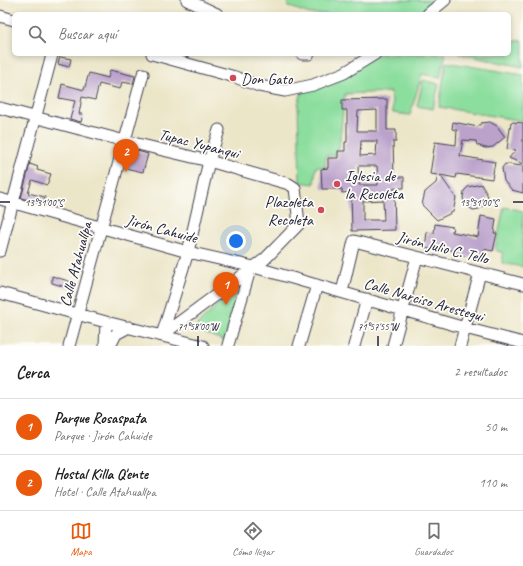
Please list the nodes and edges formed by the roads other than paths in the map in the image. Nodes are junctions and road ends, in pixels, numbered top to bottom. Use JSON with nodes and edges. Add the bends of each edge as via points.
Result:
{"nodes":[{"id":1,"x":187,"y":0,"type":"edge"},
{"id":2,"x":445,"y":0,"type":"edge"},
{"id":3,"x":213,"y":12,"type":"edge"},
{"id":4,"x":430,"y":12,"type":"edge"},
{"id":5,"x":0,"y":16,"type":"edge"},
{"id":6,"x":12,"y":19,"type":"edge"},
{"id":7,"x":52,"y":56,"type":"edge"},
{"id":8,"x":159,"y":56,"type":"edge"},
{"id":9,"x":372,"y":56,"type":"edge"},
{"id":10,"x":143,"y":74,"type":"dead end"},
{"id":11,"x":0,"y":108,"type":"edge"},
{"id":12,"x":36,"y":117,"type":"junction"},
{"id":13,"x":219,"y":130,"type":"dead end"},
{"id":14,"x":125,"y":141,"type":"junction"},
{"id":15,"x":209,"y":162,"type":"junction"},
{"id":16,"x":0,"y":199,"type":"edge"},
{"id":17,"x":13,"y":203,"type":"junction"},
{"id":18,"x":102,"y":228,"type":"junction"},
{"id":19,"x":0,"y":252,"type":"edge"},
{"id":20,"x":188,"y":252,"type":"junction"},
{"id":21,"x":417,"y":257,"type":"junction"},
{"id":22,"x":252,"y":269,"type":"junction"},
{"id":23,"x":480,"y":273,"type":"junction"},
{"id":24,"x":523,"y":284,"type":"edge"},
{"id":25,"x":317,"y":285,"type":"junction"},
{"id":26,"x":342,"y":292,"type":"junction"},
{"id":27,"x":0,"y":293,"type":"edge"},
{"id":28,"x":367,"y":299,"type":"junction"},
{"id":29,"x":402,"y":309,"type":"junction"},
{"id":30,"x":78,"y":314,"type":"junction"},
{"id":31,"x":106,"y":322,"type":"junction"},
{"id":32,"x":129,"y":327,"type":"junction"},
{"id":33,"x":465,"y":328,"type":"junction"},
{"id":34,"x":162,"y":335,"type":"junction"},
{"id":35,"x":523,"y":343,"type":"edge"},
{"id":36,"x":228,"y":345,"type":"dead end"},
{"id":37,"x":69,"y":346,"type":"edge"},
{"id":38,"x":105,"y":346,"type":"edge"},
{"id":39,"x":110,"y":346,"type":"edge"},
{"id":40,"x":203,"y":346,"type":"edge"},
{"id":41,"x":299,"y":346,"type":"edge"},
{"id":42,"x":354,"y":346,"type":"edge"},
{"id":43,"x":393,"y":346,"type":"edge"},
{"id":44,"x":460,"y":346,"type":"edge"}],
"edges":[{"from":1,"to":3,"type":"street"},
{"from":2,"to":4,"type":"street"},
{"from":5,"to":6,"type":"street"},
{"from":7,"to":12,"type":"street"},
{"from":8,"to":9,"type":"street","via":[[285,92],[344,73]]},
{"from":10,"to":14,"type":"street","name":"Calle Atahuallpa"},
{"from":11,"to":12,"type":"street","name":"Tupac Yupanqui"},
{"from":12,"to":14,"type":"street","name":"Tupac Yupanqui"},
{"from":12,"to":17,"type":"street"},
{"from":13,"to":15,"type":"street"},
{"from":14,"to":15,"type":"street","name":"Tupac Yupanqui"},
{"from":14,"to":18,"type":"street","name":"Calle Atahuallpa"},
{"from":15,"to":20,"type":"street"},
{"from":15,"to":22,"type":"street","name":"Tupac Yupanqui","via":[[289,184],[295,188],[300,224]]},
{"from":16,"to":17,"type":"street","name":"Jirón Cahuide"},
{"from":17,"to":18,"type":"street","name":"Jirón Cahuide"},
{"from":17,"to":19,"type":"street"},
{"from":18,"to":20,"type":"street","name":"Jirón Cahuide"},
{"from":18,"to":30,"type":"street","name":"Calle Atahuallpa"},
{"from":20,"to":22,"type":"street","name":"Jirón Cahuide"},
{"from":20,"to":34,"type":"street"},
{"from":21,"to":23,"type":"street","name":"Jirón Julio C. Tello"},
{"from":21,"to":26,"type":"street","name":"Jirón Julio C. Tello","via":[[354,241]]},
{"from":21,"to":29,"type":"street"},
{"from":22,"to":25,"type":"street","name":"Jirón Cahuide"},
{"from":22,"to":34,"type":"street"},
{"from":22,"to":36,"type":"street"},
{"from":23,"to":24,"type":"street","name":"Jirón Julio C. Tello"},
{"from":23,"to":33,"type":"street"},
{"from":25,"to":26,"type":"street","name":"Calle Narciso Arestegui"},
{"from":25,"to":41,"type":"street"},
{"from":26,"to":28,"type":"street","name":"Calle Narciso Arestegui"},
{"from":27,"to":30,"type":"street"},
{"from":28,"to":29,"type":"street","name":"Calle Narciso Arestegui"},
{"from":28,"to":42,"type":"street"},
{"from":29,"to":33,"type":"street","name":"Calle Narciso Arestegui"},
{"from":29,"to":43,"type":"street"},
{"from":30,"to":31,"type":"street"},
{"from":30,"to":37,"type":"street","name":"Calle Atahuallpa"},
{"from":31,"to":32,"type":"street"},
{"from":31,"to":38,"type":"street"},
{"from":32,"to":34,"type":"street"},
{"from":32,"to":39,"type":"street","via":[[116,334]]},
{"from":33,"to":35,"type":"street","name":"Calle Narciso Arestegui"},
{"from":33,"to":44,"type":"street"},
{"from":34,"to":40,"type":"street"}]}
